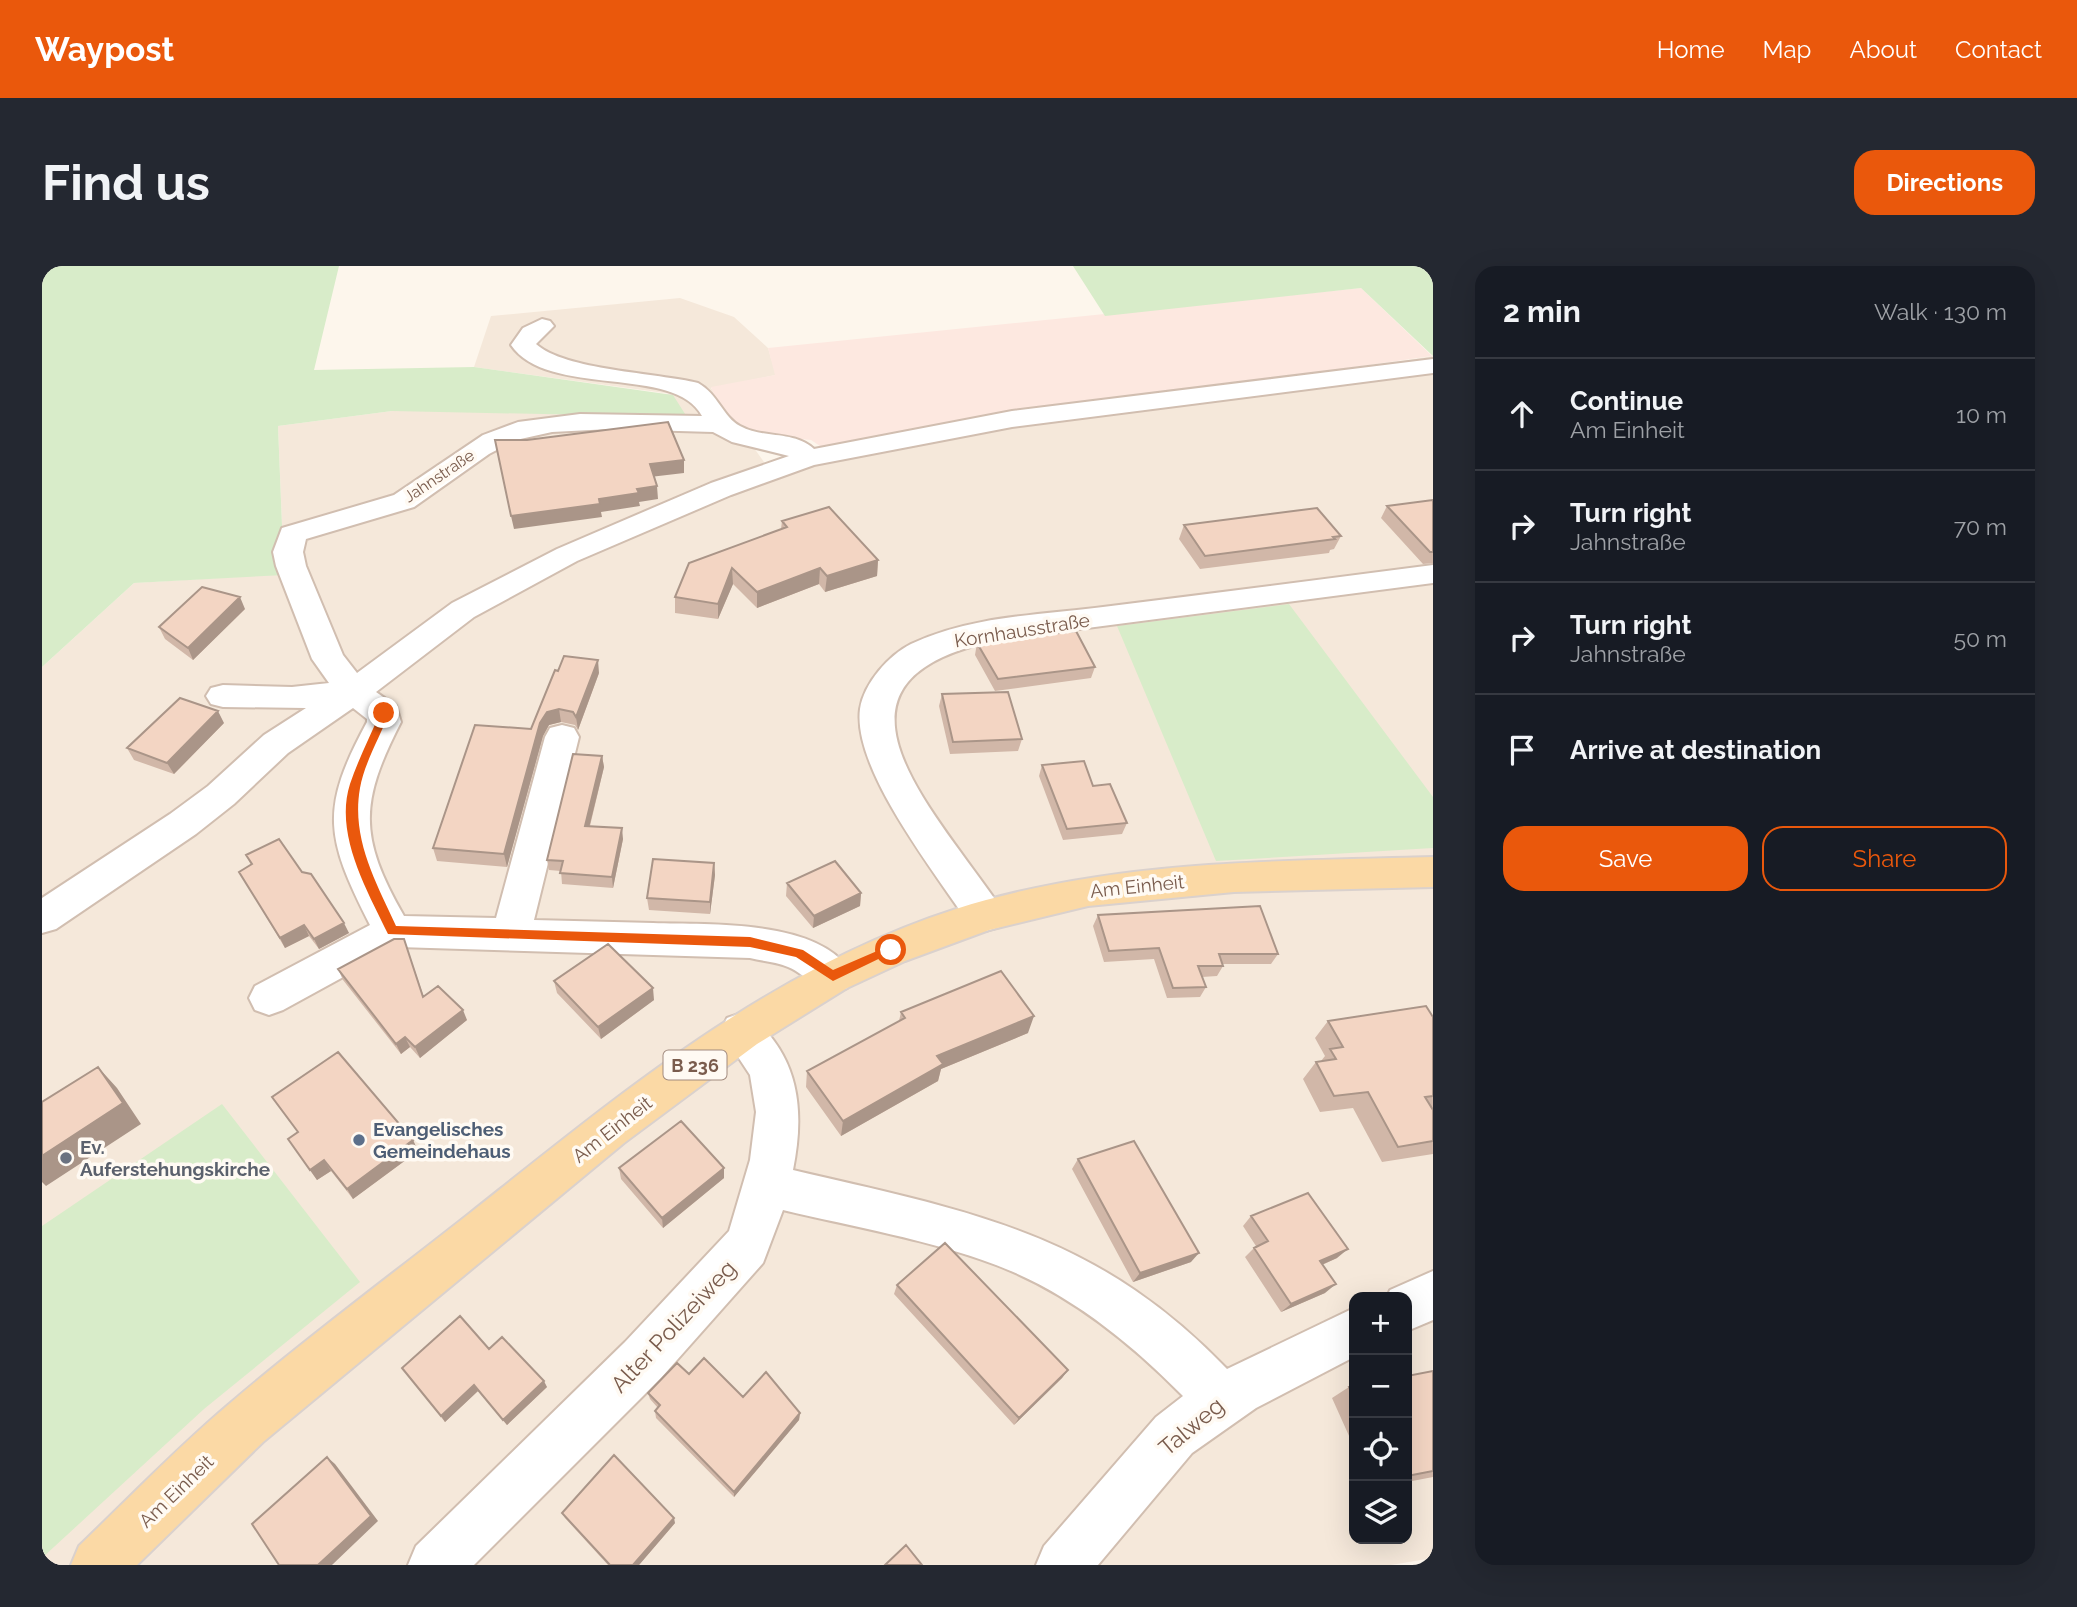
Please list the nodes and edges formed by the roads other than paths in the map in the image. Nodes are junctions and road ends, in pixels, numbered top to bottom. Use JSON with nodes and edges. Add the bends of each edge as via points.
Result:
{"nodes":[{"id":1,"x":542,"y":326,"type":"dead end"},
{"id":2,"x":1433,"y":366,"type":"edge"},
{"id":3,"x":719,"y":424,"type":"junction"},
{"id":4,"x":808,"y":458,"type":"junction"},
{"id":5,"x":1433,"y":573,"type":"edge"},
{"id":6,"x":354,"y":692,"type":"junction"},
{"id":7,"x":223,"y":696,"type":"dead end"},
{"id":8,"x":562,"y":737,"type":"dead end"},
{"id":9,"x":1433,"y":872,"type":"edge"},
{"id":10,"x":985,"y":916,"type":"junction"},
{"id":11,"x":42,"y":918,"type":"edge"},
{"id":12,"x":393,"y":931,"type":"junction"},
{"id":13,"x":512,"y":932,"type":"junction"},
{"id":14,"x":833,"y":976,"type":"junction"},
{"id":15,"x":269,"y":998,"type":"dead end"},
{"id":16,"x":742,"y":1031,"type":"junction"},
{"id":17,"x":766,"y":1185,"type":"junction"},
{"id":18,"x":1433,"y":1295,"type":"edge"},
{"id":19,"x":1412,"y":1305,"type":"edge"},
{"id":20,"x":1349,"y":1334,"type":"edge"},
{"id":21,"x":1220,"y":1399,"type":"junction"},
{"id":22,"x":98,"y":1565,"type":"edge"},
{"id":23,"x":435,"y":1565,"type":"edge"},
{"id":24,"x":1063,"y":1565,"type":"edge"}],
"edges":[{"from":1,"to":3,"type":"street","via":[[523,345],[533,357],[555,365],[689,387],[706,397]]},
{"from":2,"to":4,"type":"street","via":[[1012,419]]},
{"from":3,"to":4,"type":"street","name":"Jahnstraße","via":[[743,437],[797,448]]},
{"from":3,"to":6,"type":"street","name":"Jahnstraße","via":[[607,422],[520,429],[471,454],[405,501],[292,534],[290,566],[316,635]]},
{"from":4,"to":6,"type":"street","via":[[644,521],[513,582],[463,610]]},
{"from":5,"to":10,"type":"street","name":"Kornhausstraße","via":[[1030,626],[945,642],[919,653],[886,686],[877,708],[877,729],[902,792]]},
{"from":6,"to":7,"type":"street","via":[[292,698]]},
{"from":6,"to":11,"type":"street","via":[[276,744],[183,824]]},
{"from":6,"to":12,"type":"street","name":"Jahnstraße","via":[[384,713],[355,787],[352,824],[358,853]]},
{"from":8,"to":13,"type":"street"},
{"from":9,"to":10,"type":"main road","name":"Am Einheit","number":"B 236","via":[[1234,877],[1133,885]]},
{"from":10,"to":14,"type":"main road","name":"Am Einheit","number":"B 236"},
{"from":12,"to":13,"type":"street"},
{"from":12,"to":15,"type":"street"},
{"from":13,"to":14,"type":"street","via":[[750,942],[799,953]]},
{"from":14,"to":16,"type":"main road","name":"Am Einheit","number":"B 236"},
{"from":16,"to":17,"type":"street","name":"Alter Polizeiweg","via":[[769,1070],[776,1090],[776,1128]]},
{"from":16,"to":22,"type":"main road","name":"Am Einheit","number":"B 236","via":[[598,1138],[245,1424]]},
{"from":17,"to":21,"type":"street","via":[[973,1236],[1033,1257],[1150,1331],[1187,1362]]},
{"from":17,"to":23,"type":"street","name":"Alter Polizeiweg","via":[[754,1227],[735,1262]]},
{"from":18,"to":19,"type":"street"},
{"from":20,"to":21,"type":"street","name":"Talweg"},
{"from":21,"to":24,"type":"street","name":"Talweg","via":[[1174,1435]]}]}
